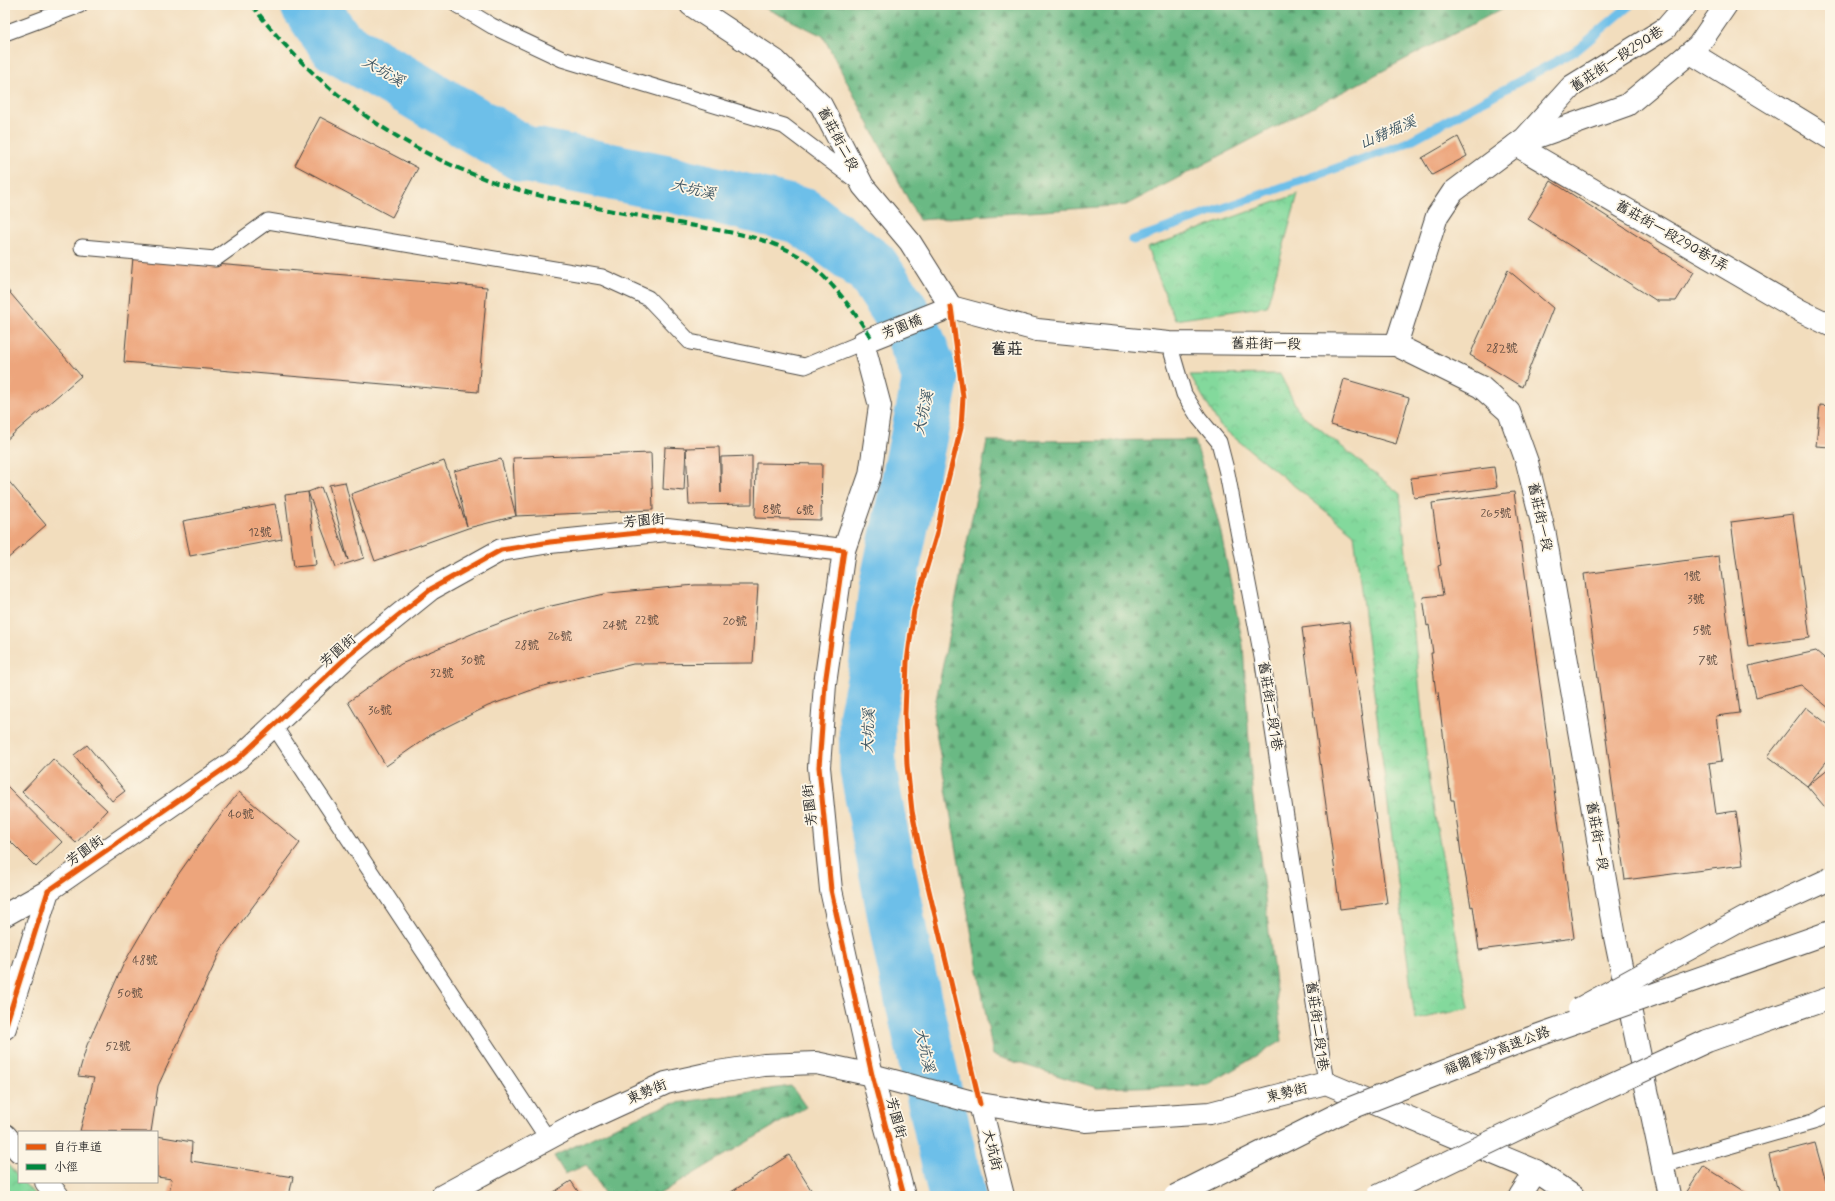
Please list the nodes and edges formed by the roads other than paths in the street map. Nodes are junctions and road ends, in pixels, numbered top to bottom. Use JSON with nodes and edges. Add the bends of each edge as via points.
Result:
{"nodes":[{"id":1,"x":80,"y":5,"type":"edge"},
{"id":2,"x":457,"y":5,"type":"edge"},
{"id":3,"x":691,"y":5,"type":"edge"},
{"id":4,"x":1686,"y":5,"type":"edge"},
{"id":5,"x":1726,"y":5,"type":"edge"},
{"id":6,"x":5,"y":33,"type":"edge"},
{"id":7,"x":1691,"y":53,"type":"junction"},
{"id":8,"x":1830,"y":138,"type":"edge"},
{"id":9,"x":1516,"y":145,"type":"junction"},
{"id":10,"x":864,"y":186,"type":"junction"},
{"id":11,"x":82,"y":247,"type":"dead end"},
{"id":12,"x":942,"y":311,"type":"junction"},
{"id":13,"x":1830,"y":325,"type":"edge"},
{"id":14,"x":868,"y":341,"type":"junction"},
{"id":15,"x":1169,"y":342,"type":"junction"},
{"id":16,"x":1396,"y":345,"type":"junction"},
{"id":17,"x":844,"y":550,"type":"junction"},
{"id":18,"x":274,"y":726,"type":"junction"},
{"id":19,"x":1830,"y":879,"type":"edge"},
{"id":20,"x":48,"y":891,"type":"junction"},
{"id":21,"x":5,"y":915,"type":"edge"},
{"id":22,"x":1830,"y":932,"type":"edge"},
{"id":23,"x":1830,"y":998,"type":"edge"},
{"id":24,"x":5,"y":1028,"type":"edge"},
{"id":25,"x":1522,"y":1041,"type":"junction"},
{"id":26,"x":872,"y":1075,"type":"junction"},
{"id":27,"x":1326,"y":1083,"type":"junction"},
{"id":28,"x":980,"y":1104,"type":"junction"},
{"id":29,"x":1830,"y":1113,"type":"edge"},
{"id":30,"x":5,"y":1135,"type":"edge"},
{"id":31,"x":548,"y":1139,"type":"junction"},
{"id":32,"x":18,"y":1150,"type":"edge"},
{"id":33,"x":1663,"y":1165,"type":"junction"},
{"id":34,"x":1536,"y":1171,"type":"junction"},
{"id":35,"x":47,"y":1183,"type":"edge"},
{"id":36,"x":58,"y":1196,"type":"edge"},
{"id":37,"x":442,"y":1196,"type":"edge"},
{"id":38,"x":904,"y":1196,"type":"edge"},
{"id":39,"x":1003,"y":1196,"type":"edge"},
{"id":40,"x":1175,"y":1196,"type":"edge"},
{"id":41,"x":1378,"y":1196,"type":"edge"},
{"id":42,"x":1520,"y":1196,"type":"edge"},
{"id":43,"x":1573,"y":1196,"type":"edge"},
{"id":44,"x":1669,"y":1196,"type":"edge"}],
"edges":[{"from":1,"to":6,"type":"lane"},
{"from":2,"to":10,"type":"lane","via":[[492,26],[562,59],[784,126]]},
{"from":3,"to":10,"type":"main road","name":"舊莊街二段","via":[[776,61],[821,105]]},
{"from":4,"to":9,"type":"main road","name":"舊莊街一段290巷","via":[[1666,28],[1572,86]]},
{"from":5,"to":7,"type":"main road"},
{"from":7,"to":8,"type":"main road"},
{"from":7,"to":9,"type":"main road","via":[[1627,105]]},
{"from":9,"to":13,"type":"main road","name":"舊莊街一段290巷1弄","via":[[1801,311]]},
{"from":9,"to":16,"type":"main road","name":"舊莊街一段290巷","via":[[1453,192],[1437,216]]},
{"from":10,"to":12,"type":"main road","name":"舊莊街二段","via":[[910,242]]},
{"from":11,"to":14,"type":"lane","via":[[215,259],[268,221],[602,277],[648,298],[690,342],[805,366]]},
{"from":12,"to":14,"type":"main road","name":"芳園橋"},
{"from":12,"to":15,"type":"main road","name":"舊莊街一段","via":[[1037,330]]},
{"from":14,"to":17,"type":"main road","via":[[880,406],[870,476]]},
{"from":15,"to":16,"type":"main road","name":"舊莊街一段"},
{"from":15,"to":27,"type":"lane","name":"舊莊街二段1巷","via":[[1184,394],[1199,418],[1219,442],[1227,473],[1262,657]]},
{"from":16,"to":33,"type":"main road","name":"舊莊街一段","via":[[1481,387],[1509,412],[1527,462],[1545,535],[1614,938]]},
{"from":17,"to":18,"type":"main road","name":"芳園街","via":[[667,530],[550,542],[501,550],[431,589],[349,656]]},
{"from":17,"to":26,"type":"main road","name":"芳園街","via":[[825,684],[819,767],[831,890]]},
{"from":18,"to":20,"type":"main road","name":"芳園街","via":[[238,759]]},
{"from":18,"to":31,"type":"lane"},
{"from":19,"to":25,"type":"main road","bridge":true,"via":[[1745,918]]},
{"from":20,"to":21,"type":"main road","name":"芳園街"},
{"from":20,"to":24,"type":"main road"},
{"from":22,"to":25,"type":"main road","name":"福爾摩沙高速公路","bridge":true},
{"from":23,"to":41,"type":"main road","bridge":true,"via":[[1707,1041]]},
{"from":25,"to":40,"type":"main road","name":"福爾摩沙高速公路","bridge":true,"via":[[1346,1110]]},
{"from":26,"to":28,"type":"main road","name":"東勢街"},
{"from":26,"to":31,"type":"main road","name":"東勢街","via":[[816,1063],[711,1073],[666,1083]]},
{"from":26,"to":38,"type":"main road","name":"芳園街"},
{"from":27,"to":28,"type":"main road","name":"東勢街","via":[[1210,1113],[1085,1121]]},
{"from":27,"to":34,"type":"main road","name":"東勢街"},
{"from":28,"to":39,"type":"main road","name":"大坑街"},
{"from":29,"to":33,"type":"lane","via":[[1813,1122]]},
{"from":30,"to":32,"type":"main road"},
{"from":31,"to":37,"type":"main road","name":"東勢街"},
{"from":33,"to":44,"type":"main road","name":"舊莊街一段"},
{"from":34,"to":42,"type":"main road"},
{"from":34,"to":43,"type":"main road","name":"東勢街"},
{"from":35,"to":36,"type":"main road"}]}
